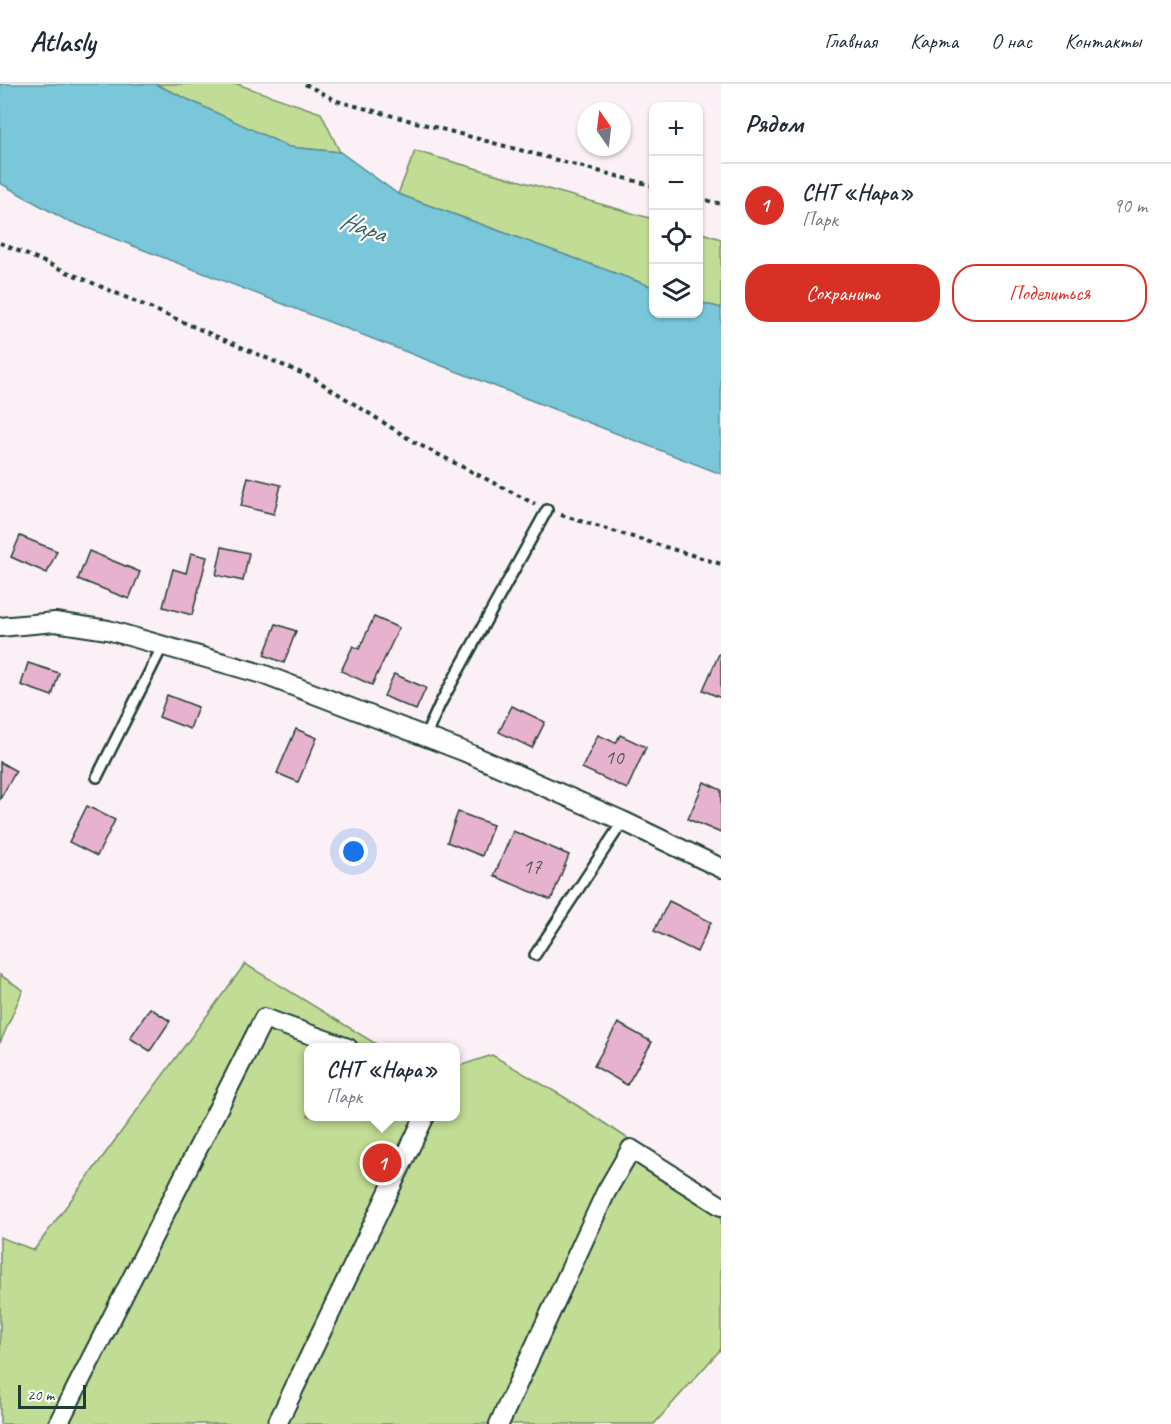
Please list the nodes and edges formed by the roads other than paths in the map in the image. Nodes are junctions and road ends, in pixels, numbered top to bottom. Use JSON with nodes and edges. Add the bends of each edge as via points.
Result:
{"nodes":[{"id":1,"x":547,"y":510,"type":"road end"},
{"id":2,"x":0,"y":627,"type":"edge"},
{"id":3,"x":163,"y":645,"type":"junction"},
{"id":4,"x":425,"y":737,"type":"junction"},
{"id":5,"x":98,"y":777,"type":"dead end"},
{"id":6,"x":623,"y":821,"type":"junction"},
{"id":7,"x":721,"y":868,"type":"edge"},
{"id":8,"x":535,"y":955,"type":"dead end"},
{"id":9,"x":336,"y":1043,"type":"edge"},
{"id":10,"x":423,"y":1121,"type":"edge"},
{"id":11,"x":721,"y":1206,"type":"edge"},
{"id":12,"x":58,"y":1424,"type":"edge"},
{"id":13,"x":277,"y":1424,"type":"edge"},
{"id":14,"x":499,"y":1424,"type":"edge"}],
"edges":[{"from":1,"to":4,"type":"lane"},
{"from":2,"to":3,"type":"street","via":[[55,622],[108,630]]},
{"from":3,"to":4,"type":"street","via":[[261,674]]},
{"from":3,"to":5,"type":"lane"},
{"from":4,"to":6,"type":"street"},
{"from":6,"to":7,"type":"street"},
{"from":6,"to":8,"type":"lane"},
{"from":9,"to":12,"type":"street","via":[[264,1018]]},
{"from":10,"to":13,"type":"street"},
{"from":11,"to":14,"type":"street","via":[[631,1149],[606,1192]]}]}
